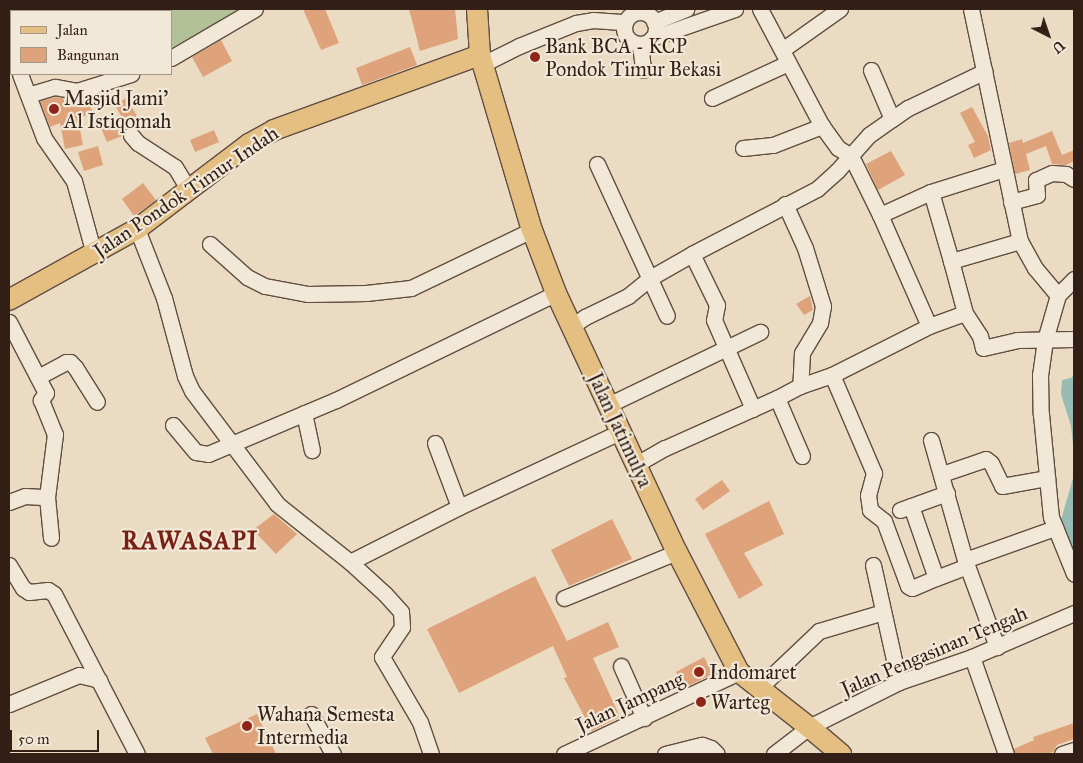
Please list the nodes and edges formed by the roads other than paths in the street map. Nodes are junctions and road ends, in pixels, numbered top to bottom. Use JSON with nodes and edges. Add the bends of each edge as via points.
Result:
{"nodes":[{"id":1,"x":255,"y":9,"type":"edge"},
{"id":2,"x":477,"y":9,"type":"edge"},
{"id":3,"x":687,"y":9,"type":"edge"},
{"id":4,"x":736,"y":9,"type":"edge"},
{"id":5,"x":760,"y":9,"type":"edge"},
{"id":6,"x":840,"y":9,"type":"edge"},
{"id":7,"x":971,"y":9,"type":"edge"},
{"id":8,"x":626,"y":22,"type":"junction"},
{"id":9,"x":654,"y":22,"type":"junction"},
{"id":10,"x":646,"y":41,"type":"junction"},
{"id":11,"x":172,"y":57,"type":"edge"},
{"id":12,"x":785,"y":57,"type":"junction"},
{"id":13,"x":482,"y":60,"type":"junction"},
{"id":14,"x":643,"y":70,"type":"dead end"},
{"id":15,"x":871,"y":70,"type":"dead end"},
{"id":16,"x":985,"y":72,"type":"junction"},
{"id":17,"x":20,"y":75,"type":"edge"},
{"id":18,"x":128,"y":75,"type":"edge"},
{"id":19,"x":28,"y":95,"type":"junction"},
{"id":20,"x":712,"y":98,"type":"dead end"},
{"id":21,"x":892,"y":119,"type":"junction"},
{"id":22,"x":822,"y":126,"type":"junction"},
{"id":23,"x":131,"y":135,"type":"dead end"},
{"id":24,"x":743,"y":148,"type":"dead end"},
{"id":25,"x":851,"y":156,"type":"junction"},
{"id":26,"x":597,"y":164,"type":"dead end"},
{"id":27,"x":1004,"y":169,"type":"junction"},
{"id":28,"x":1072,"y":174,"type":"edge"},
{"id":29,"x":189,"y":190,"type":"junction"},
{"id":30,"x":931,"y":192,"type":"junction"},
{"id":31,"x":1011,"y":202,"type":"junction"},
{"id":32,"x":785,"y":204,"type":"junction"},
{"id":33,"x":880,"y":215,"type":"junction"},
{"id":34,"x":137,"y":230,"type":"junction"},
{"id":35,"x":532,"y":230,"type":"junction"},
{"id":36,"x":1020,"y":241,"type":"junction"},
{"id":37,"x":210,"y":244,"type":"dead end"},
{"id":38,"x":94,"y":254,"type":"junction"},
{"id":39,"x":692,"y":254,"type":"junction"},
{"id":40,"x":951,"y":261,"type":"junction"},
{"id":41,"x":650,"y":278,"type":"junction"},
{"id":42,"x":1074,"y":279,"type":"edge"},
{"id":43,"x":556,"y":293,"type":"junction"},
{"id":44,"x":1058,"y":295,"type":"junction"},
{"id":45,"x":9,"y":300,"type":"edge"},
{"id":46,"x":965,"y":313,"type":"junction"},
{"id":47,"x":667,"y":316,"type":"dead end"},
{"id":48,"x":9,"y":322,"type":"edge"},
{"id":49,"x":572,"y":326,"type":"junction"},
{"id":50,"x":929,"y":326,"type":"junction"},
{"id":51,"x":760,"y":332,"type":"dead end"},
{"id":52,"x":1074,"y":338,"type":"edge"},
{"id":53,"x":1045,"y":340,"type":"junction"},
{"id":54,"x":727,"y":348,"type":"junction"},
{"id":55,"x":832,"y":375,"type":"junction"},
{"id":56,"x":38,"y":377,"type":"junction"},
{"id":57,"x":800,"y":386,"type":"junction"},
{"id":58,"x":777,"y":398,"type":"junction"},
{"id":59,"x":98,"y":402,"type":"dead end"},
{"id":60,"x":608,"y":406,"type":"junction"},
{"id":61,"x":754,"y":409,"type":"junction"},
{"id":62,"x":304,"y":413,"type":"junction"},
{"id":63,"x":173,"y":425,"type":"dead end"},
{"id":64,"x":620,"y":432,"type":"junction"},
{"id":65,"x":931,"y":440,"type":"dead end"},
{"id":66,"x":435,"y":443,"type":"dead end"},
{"id":67,"x":231,"y":444,"type":"junction"},
{"id":68,"x":312,"y":450,"type":"dead end"},
{"id":69,"x":802,"y":456,"type":"dead end"},
{"id":70,"x":635,"y":464,"type":"junction"},
{"id":71,"x":942,"y":474,"type":"junction"},
{"id":72,"x":1047,"y":478,"type":"junction"},
{"id":73,"x":947,"y":493,"type":"junction"},
{"id":74,"x":47,"y":498,"type":"junction"},
{"id":75,"x":9,"y":502,"type":"edge"},
{"id":76,"x":459,"y":507,"type":"junction"},
{"id":77,"x":1055,"y":528,"type":"junction"},
{"id":78,"x":52,"y":538,"type":"dead end"},
{"id":79,"x":676,"y":552,"type":"junction"},
{"id":80,"x":350,"y":562,"type":"junction"},
{"id":81,"x":966,"y":563,"type":"junction"},
{"id":82,"x":9,"y":565,"type":"edge"},
{"id":83,"x":873,"y":565,"type":"dead end"},
{"id":84,"x":1074,"y":574,"type":"edge"},
{"id":85,"x":936,"y":578,"type":"junction"},
{"id":86,"x":564,"y":598,"type":"dead end"},
{"id":87,"x":883,"y":612,"type":"junction"},
{"id":88,"x":1074,"y":613,"type":"edge"},
{"id":89,"x":997,"y":646,"type":"junction"},
{"id":90,"x":972,"y":657,"type":"junction"},
{"id":91,"x":621,"y":666,"type":"dead end"},
{"id":92,"x":739,"y":672,"type":"junction"},
{"id":93,"x":99,"y":680,"type":"junction"},
{"id":94,"x":898,"y":682,"type":"junction"},
{"id":95,"x":758,"y":688,"type":"junction"},
{"id":96,"x":9,"y":704,"type":"edge"},
{"id":97,"x":311,"y":714,"type":"dead end"},
{"id":98,"x":644,"y":718,"type":"junction"},
{"id":99,"x":809,"y":727,"type":"junction"},
{"id":100,"x":1074,"y":750,"type":"edge"},
{"id":101,"x":831,"y":751,"type":"edge"},
{"id":102,"x":137,"y":754,"type":"edge"},
{"id":103,"x":332,"y":754,"type":"edge"},
{"id":104,"x":431,"y":754,"type":"edge"},
{"id":105,"x":567,"y":754,"type":"edge"},
{"id":106,"x":665,"y":754,"type":"edge"},
{"id":107,"x":717,"y":754,"type":"edge"},
{"id":108,"x":774,"y":754,"type":"edge"},
{"id":109,"x":1006,"y":754,"type":"edge"},
{"id":110,"x":1062,"y":754,"type":"edge"}],
"edges":[{"from":1,"to":11,"type":"street"},
{"from":2,"to":13,"type":"main road","name":"Jalan Jatimulya"},
{"from":3,"to":9,"type":"street"},
{"from":4,"to":10,"type":"street"},
{"from":5,"to":12,"type":"street"},
{"from":6,"to":12,"type":"street"},
{"from":7,"to":16,"type":"street"},
{"from":8,"to":9,"type":"street","via":[[638,12],[646,13]]},
{"from":8,"to":10,"type":"street","via":[[624,30],[632,42]]},
{"from":8,"to":13,"type":"street","via":[[576,22]]},
{"from":9,"to":10,"type":"street","via":[[655,30]]},
{"from":10,"to":14,"type":"street"},
{"from":12,"to":20,"type":"street"},
{"from":12,"to":22,"type":"street"},
{"from":13,"to":29,"type":"main road","name":"Jalan Pondok Timur Indah","via":[[274,130],[249,144]]},
{"from":13,"to":35,"type":"main road","name":"Jalan Jatimulya"},
{"from":15,"to":21,"type":"street"},
{"from":16,"to":21,"type":"street","via":[[908,108]]},
{"from":16,"to":27,"type":"street"},
{"from":17,"to":19,"type":"street"},
{"from":18,"to":19,"type":"street","via":[[77,91],[55,87]]},
{"from":19,"to":38,"type":"street","via":[[44,138],[74,182]]},
{"from":21,"to":25,"type":"street","via":[[869,135]]},
{"from":22,"to":24,"type":"street","via":[[773,145]]},
{"from":22,"to":25,"type":"street","via":[[838,148]]},
{"from":23,"to":29,"type":"street","via":[[175,167]]},
{"from":25,"to":32,"type":"street","via":[[817,189]]},
{"from":25,"to":33,"type":"street"},
{"from":26,"to":41,"type":"street"},
{"from":27,"to":30,"type":"street"},
{"from":27,"to":31,"type":"street"},
{"from":28,"to":31,"type":"street","via":[[1052,173],[1036,180],[1037,195]]},
{"from":29,"to":34,"type":"main road","name":"Jalan Pondok Timur Indah"},
{"from":30,"to":33,"type":"street"},
{"from":30,"to":40,"type":"street"},
{"from":31,"to":36,"type":"street"},
{"from":32,"to":39,"type":"street"},
{"from":32,"to":57,"type":"street","via":[[805,248],[823,306],[820,323],[802,353]]},
{"from":33,"to":50,"type":"street"},
{"from":34,"to":38,"type":"main road","name":"Jalan Pondok Timur Indah"},
{"from":34,"to":67,"type":"street","via":[[164,298],[188,384]]},
{"from":35,"to":37,"type":"street","via":[[411,288],[366,293],[308,294],[265,286],[247,277]]},
{"from":35,"to":43,"type":"main road","name":"Jalan Jatimulya"},
{"from":36,"to":40,"type":"street"},
{"from":36,"to":44,"type":"street","via":[[1035,268]]},
{"from":38,"to":45,"type":"main road","name":"Jalan Pondok Timur Indah"},
{"from":39,"to":41,"type":"street"},
{"from":39,"to":54,"type":"street","via":[[718,305],[714,320]]},
{"from":40,"to":46,"type":"street"},
{"from":41,"to":47,"type":"street"},
{"from":41,"to":49,"type":"street","via":[[628,296]]},
{"from":42,"to":44,"type":"street"},
{"from":43,"to":49,"type":"main road","name":"Jalan Jatimulya"},
{"from":43,"to":62,"type":"street"},
{"from":44,"to":53,"type":"street"},
{"from":46,"to":50,"type":"street"},
{"from":46,"to":53,"type":"street","via":[[980,336],[983,348],[1017,340]]},
{"from":48,"to":56,"type":"street"},
{"from":49,"to":60,"type":"main road","name":"Jalan Jatimulya"},
{"from":50,"to":55,"type":"street"},
{"from":51,"to":54,"type":"street"},
{"from":52,"to":53,"type":"street"},
{"from":53,"to":72,"type":"street","via":[[1040,385]]},
{"from":54,"to":60,"type":"street"},
{"from":54,"to":61,"type":"street"},
{"from":55,"to":57,"type":"street"},
{"from":55,"to":85,"type":"street","via":[[874,473],[868,495],[870,510],[884,521],[908,586],[912,588]]},
{"from":56,"to":59,"type":"street","via":[[70,362]]},
{"from":56,"to":74,"type":"street","via":[[46,393],[41,398],[42,404],[55,434]]},
{"from":57,"to":58,"type":"street"},
{"from":58,"to":61,"type":"street"},
{"from":58,"to":69,"type":"street"},
{"from":60,"to":64,"type":"main road","name":"Jalan Jatimulya"},
{"from":61,"to":70,"type":"street"},
{"from":62,"to":67,"type":"street"},
{"from":62,"to":68,"type":"street"},
{"from":63,"to":67,"type":"street","via":[[201,454]]},
{"from":64,"to":70,"type":"main road","name":"Jalan Jatimulya"},
{"from":64,"to":76,"type":"street"},
{"from":65,"to":71,"type":"street"},
{"from":66,"to":76,"type":"street"},
{"from":67,"to":80,"type":"street","via":[[285,513]]},
{"from":70,"to":79,"type":"main road","name":"Jalan Jatimulya"},
{"from":71,"to":72,"type":"street","via":[[986,459],[1002,486]]},
{"from":71,"to":73,"type":"street"},
{"from":72,"to":77,"type":"street"},
{"from":73,"to":81,"type":"street"},
{"from":73,"to":85,"type":"street","via":[[906,508]]},
{"from":74,"to":75,"type":"street","via":[[25,496]]},
{"from":74,"to":78,"type":"street"},
{"from":76,"to":80,"type":"street"},
{"from":77,"to":81,"type":"street"},
{"from":77,"to":84,"type":"street"},
{"from":79,"to":86,"type":"street"},
{"from":79,"to":92,"type":"main road","name":"Jalan Jatimulya"},
{"from":80,"to":104,"type":"street","via":[[386,594],[400,612],[402,627],[382,656],[420,722]]},
{"from":81,"to":85,"type":"street"},
{"from":81,"to":89,"type":"street"},
{"from":82,"to":93,"type":"street","via":[[29,592],[48,590],[54,594]]},
{"from":83,"to":87,"type":"street"},
{"from":87,"to":94,"type":"street"},
{"from":87,"to":95,"type":"street","via":[[819,631]]},
{"from":88,"to":89,"type":"street","name":"Jalan Pengasinan Tengah"},
{"from":89,"to":90,"type":"street","name":"Jalan Pengasinan Tengah"},
{"from":90,"to":94,"type":"street","name":"Jalan Pengasinan Tengah"},
{"from":90,"to":109,"type":"street"},
{"from":91,"to":98,"type":"street"},
{"from":92,"to":95,"type":"main road","name":"Jalan Jatimulya"},
{"from":92,"to":98,"type":"street","name":"Jalan Jampang"},
{"from":93,"to":96,"type":"street","via":[[80,675]]},
{"from":93,"to":102,"type":"street"},
{"from":94,"to":99,"type":"street","name":"Jalan Pengasinan Tengah"},
{"from":95,"to":99,"type":"main road","name":"Jalan Jatimulya"},
{"from":97,"to":103,"type":"street"},
{"from":98,"to":105,"type":"street","name":"Jalan Jampang"},
{"from":99,"to":101,"type":"main road","name":"Jalan Jatimulya"},
{"from":99,"to":108,"type":"street","name":"Jalan Pengasinan Tengah"},
{"from":100,"to":110,"type":"street"},
{"from":106,"to":107,"type":"street","via":[[702,745]]}]}
